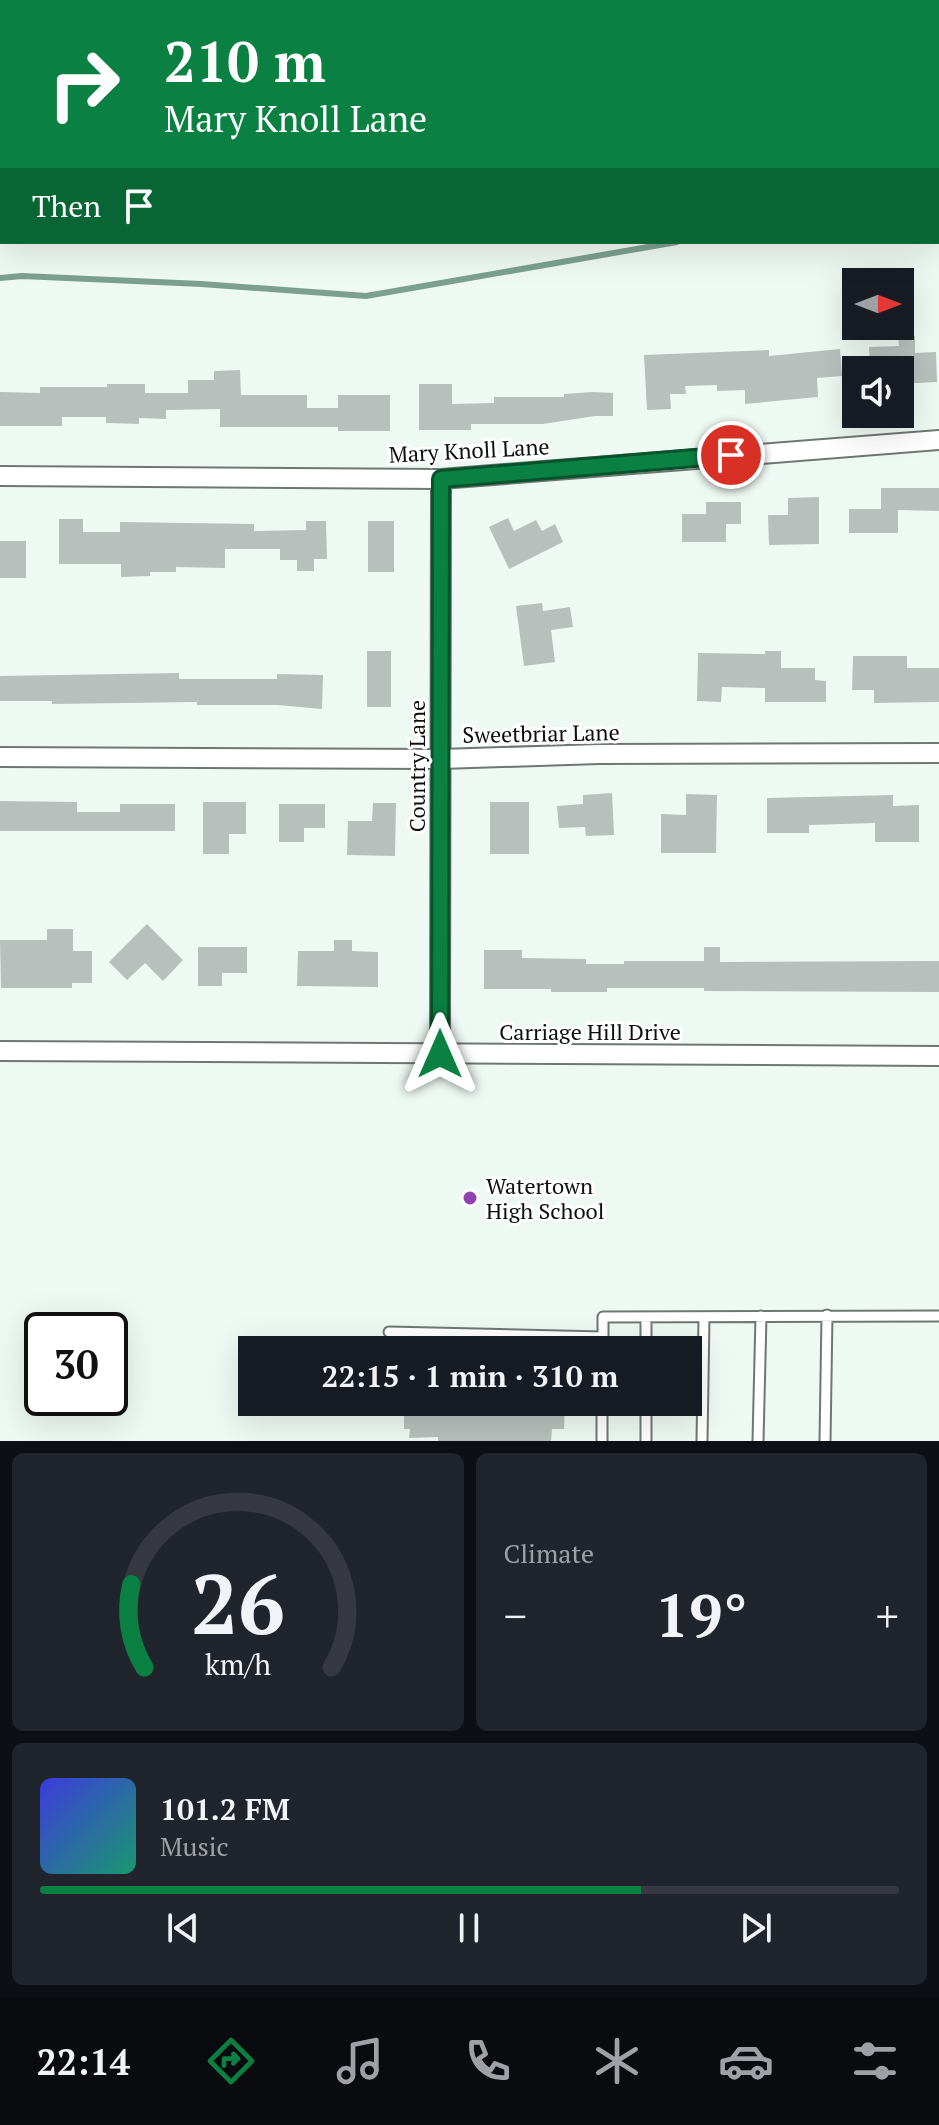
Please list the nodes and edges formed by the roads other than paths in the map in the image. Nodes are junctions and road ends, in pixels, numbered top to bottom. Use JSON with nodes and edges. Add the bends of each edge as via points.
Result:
{"nodes":[{"id":1,"x":939,"y":440,"type":"edge"},
{"id":2,"x":0,"y":476,"type":"edge"},
{"id":3,"x":441,"y":479,"type":"junction"},
{"id":4,"x":939,"y":753,"type":"edge"},
{"id":5,"x":0,"y":757,"type":"edge"},
{"id":6,"x":441,"y":759,"type":"junction"},
{"id":7,"x":0,"y":1051,"type":"edge"},
{"id":8,"x":440,"y":1054,"type":"junction"},
{"id":9,"x":939,"y":1056,"type":"edge"},
{"id":10,"x":827,"y":1315,"type":"junction"},
{"id":11,"x":761,"y":1316,"type":"junction"},
{"id":12,"x":939,"y":1316,"type":"edge"},
{"id":13,"x":646,"y":1317,"type":"junction"},
{"id":14,"x":704,"y":1317,"type":"junction"},
{"id":15,"x":389,"y":1332,"type":"dead end"},
{"id":16,"x":560,"y":1336,"type":"edge"},
{"id":17,"x":603,"y":1336,"type":"edge"},
{"id":18,"x":646,"y":1336,"type":"edge"},
{"id":19,"x":602,"y":1416,"type":"edge"},
{"id":20,"x":646,"y":1416,"type":"edge"},
{"id":21,"x":602,"y":1441,"type":"edge"},
{"id":22,"x":646,"y":1441,"type":"edge"},
{"id":23,"x":702,"y":1441,"type":"edge"},
{"id":24,"x":758,"y":1441,"type":"edge"},
{"id":25,"x":825,"y":1441,"type":"edge"}],
"edges":[{"from":1,"to":3,"type":"street","name":"Mary Knoll Lane"},
{"from":2,"to":3,"type":"street","name":"Mary Knoll Lane"},
{"from":3,"to":6,"type":"street","name":"Country Lane"},
{"from":4,"to":6,"type":"street","name":"Sweetbriar Lane"},
{"from":5,"to":6,"type":"street","name":"Sweetbriar Lane"},
{"from":6,"to":8,"type":"street","name":"Country Lane"},
{"from":7,"to":8,"type":"street","name":"Carriage Hill Drive"},
{"from":8,"to":9,"type":"street","name":"Carriage Hill Drive"},
{"from":10,"to":11,"type":"lane"},
{"from":10,"to":12,"type":"lane"},
{"from":10,"to":25,"type":"lane"},
{"from":11,"to":14,"type":"lane"},
{"from":11,"to":24,"type":"lane"},
{"from":13,"to":14,"type":"lane"},
{"from":13,"to":17,"type":"lane","via":[[603,1317]]},
{"from":13,"to":18,"type":"lane"},
{"from":14,"to":23,"type":"lane"},
{"from":15,"to":16,"type":"lane"},
{"from":19,"to":21,"type":"lane"},
{"from":20,"to":22,"type":"lane"}]}
